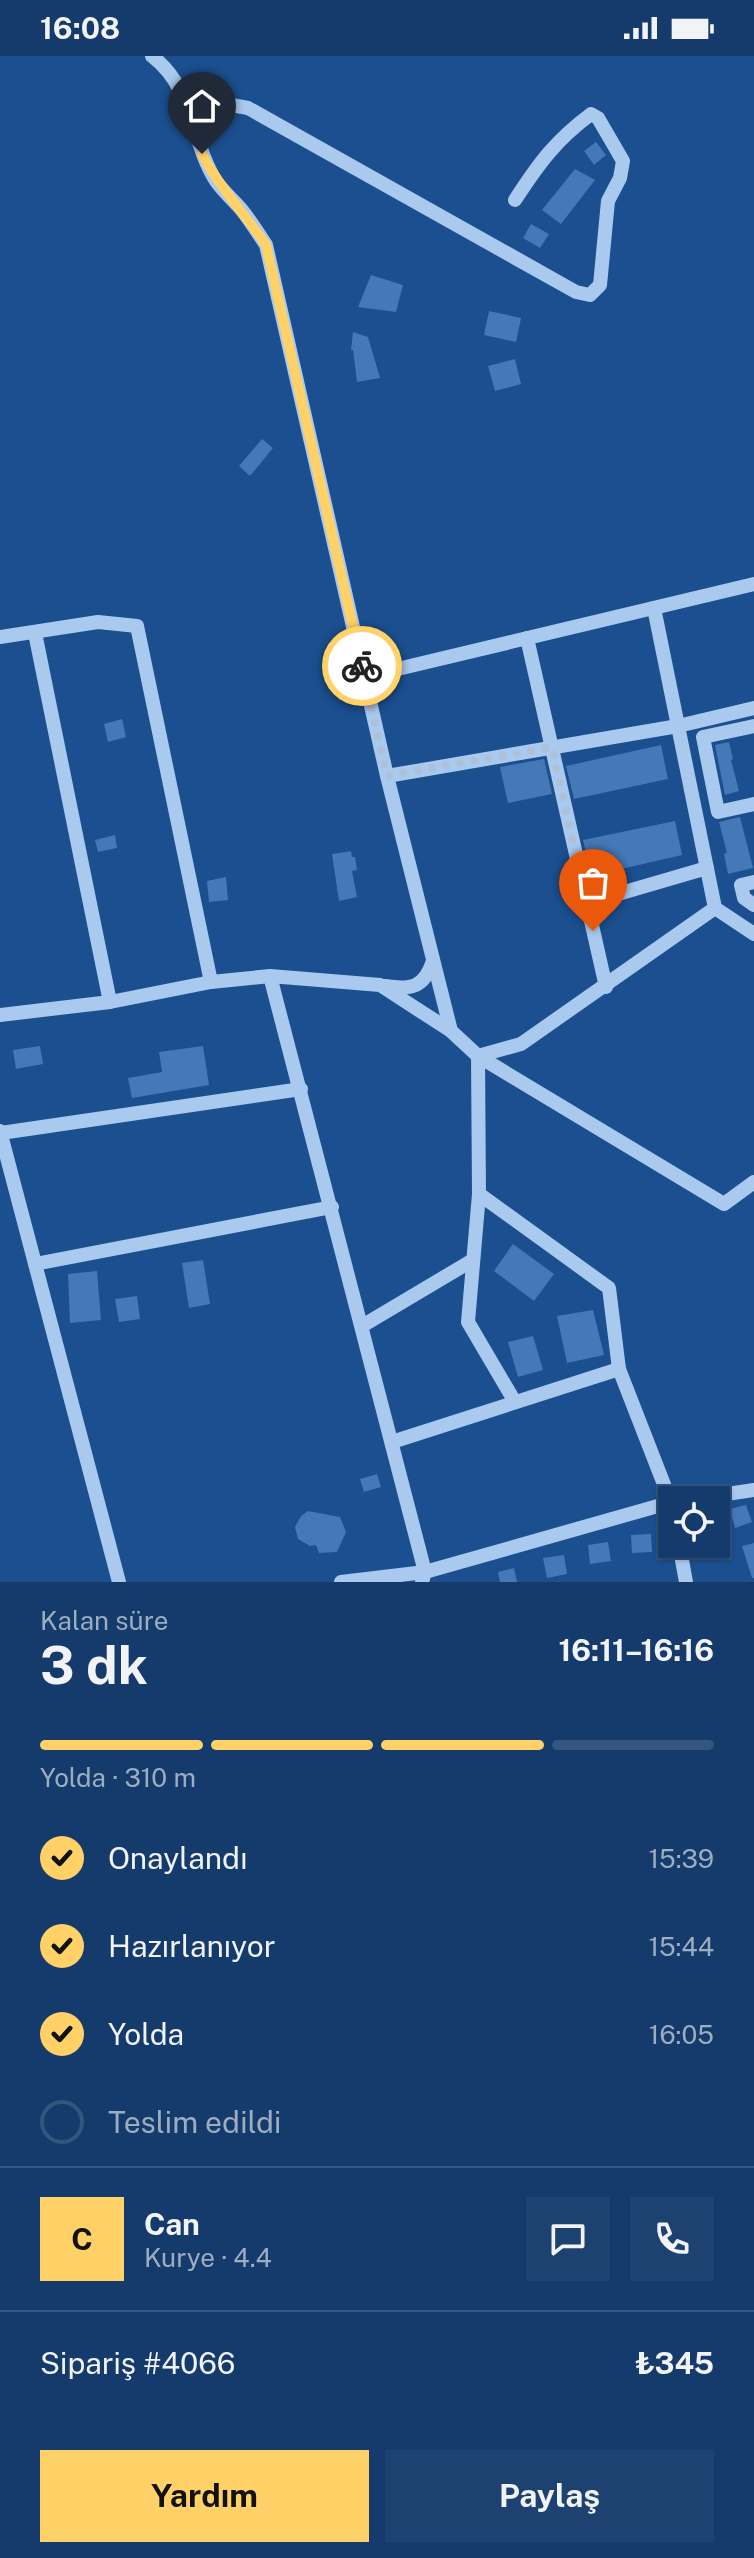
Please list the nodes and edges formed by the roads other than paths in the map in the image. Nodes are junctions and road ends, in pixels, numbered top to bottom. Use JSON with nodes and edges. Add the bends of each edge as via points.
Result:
{"nodes":[{"id":1,"x":152,"y":56,"type":"edge"},
{"id":2,"x":182,"y":96,"type":"junction"},
{"id":3,"x":515,"y":200,"type":"dead end"},
{"id":4,"x":754,"y":584,"type":"edge"},
{"id":5,"x":654,"y":608,"type":"junction"},
{"id":6,"x":35,"y":633,"type":"junction"},
{"id":7,"x":0,"y":637,"type":"edge"},
{"id":8,"x":527,"y":638,"type":"junction"},
{"id":9,"x":364,"y":677,"type":"junction"},
{"id":10,"x":754,"y":708,"type":"edge"},
{"id":11,"x":678,"y":726,"type":"junction"},
{"id":12,"x":754,"y":726,"type":"edge"},
{"id":13,"x":552,"y":747,"type":"junction"},
{"id":14,"x":387,"y":776,"type":"junction"},
{"id":15,"x":754,"y":804,"type":"edge"},
{"id":16,"x":707,"y":868,"type":"junction"},
{"id":17,"x":754,"y":882,"type":"edge"},
{"id":18,"x":587,"y":903,"type":"junction"},
{"id":19,"x":754,"y":905,"type":"edge"},
{"id":20,"x":715,"y":908,"type":"junction"},
{"id":21,"x":754,"y":934,"type":"edge"},
{"id":22,"x":434,"y":960,"type":"junction"},
{"id":23,"x":270,"y":976,"type":"junction"},
{"id":24,"x":211,"y":982,"type":"junction"},
{"id":25,"x":380,"y":985,"type":"junction"},
{"id":26,"x":606,"y":987,"type":"junction"},
{"id":27,"x":110,"y":1002,"type":"junction"},
{"id":28,"x":0,"y":1015,"type":"edge"},
{"id":29,"x":451,"y":1031,"type":"junction"},
{"id":30,"x":478,"y":1056,"type":"junction"},
{"id":31,"x":301,"y":1089,"type":"junction"},
{"id":32,"x":0,"y":1132,"type":"edge"},
{"id":33,"x":754,"y":1182,"type":"edge"},
{"id":34,"x":479,"y":1194,"type":"junction"},
{"id":35,"x":332,"y":1207,"type":"junction"},
{"id":36,"x":473,"y":1260,"type":"junction"},
{"id":37,"x":35,"y":1264,"type":"junction"},
{"id":38,"x":362,"y":1326,"type":"junction"},
{"id":39,"x":619,"y":1369,"type":"junction"},
{"id":40,"x":515,"y":1402,"type":"junction"},
{"id":41,"x":392,"y":1442,"type":"junction"},
{"id":42,"x":665,"y":1486,"type":"edge"},
{"id":43,"x":754,"y":1490,"type":"edge"},
{"id":44,"x":730,"y":1494,"type":"edge"},
{"id":45,"x":658,"y":1507,"type":"edge"},
{"id":46,"x":682,"y":1558,"type":"edge"},
{"id":47,"x":424,"y":1577,"type":"edge"},
{"id":48,"x":119,"y":1582,"type":"edge"},
{"id":49,"x":341,"y":1582,"type":"edge"},
{"id":50,"x":686,"y":1582,"type":"edge"}],
"edges":[{"from":1,"to":2,"type":"street","via":[[167,67]]},
{"from":2,"to":3,"type":"street","via":[[248,108],[576,292],[590,295],[600,285],[608,201],[623,161],[598,118],[591,114],[563,135]]},
{"from":2,"to":9,"type":"street","via":[[217,182],[266,245]]},
{"from":4,"to":5,"type":"street"},
{"from":5,"to":8,"type":"street"},
{"from":5,"to":11,"type":"street"},
{"from":6,"to":7,"type":"street"},
{"from":6,"to":24,"type":"street","via":[[98,622],[137,626]]},
{"from":6,"to":27,"type":"street"},
{"from":8,"to":9,"type":"street"},
{"from":8,"to":13,"type":"street"},
{"from":9,"to":14,"type":"street"},
{"from":10,"to":11,"type":"street"},
{"from":11,"to":13,"type":"street"},
{"from":11,"to":16,"type":"street"},
{"from":12,"to":15,"type":"street","via":[[703,737],[718,812]]},
{"from":13,"to":14,"type":"street"},
{"from":13,"to":18,"type":"street"},
{"from":14,"to":22,"type":"street"},
{"from":16,"to":18,"type":"street"},
{"from":16,"to":20,"type":"street"},
{"from":17,"to":19,"type":"street","via":[[741,885],[744,898]]},
{"from":18,"to":26,"type":"street"},
{"from":20,"to":21,"type":"street"},
{"from":20,"to":26,"type":"street"},
{"from":22,"to":25,"type":"street","via":[[427,977],[412,987]]},
{"from":22,"to":29,"type":"street"},
{"from":23,"to":24,"type":"street"},
{"from":23,"to":25,"type":"street"},
{"from":23,"to":31,"type":"street"},
{"from":24,"to":27,"type":"street"},
{"from":25,"to":29,"type":"street"},
{"from":26,"to":30,"type":"street","via":[[521,1044]]},
{"from":27,"to":28,"type":"street"},
{"from":29,"to":30,"type":"street"},
{"from":30,"to":33,"type":"street","via":[[724,1204]]},
{"from":30,"to":34,"type":"street"},
{"from":31,"to":32,"type":"street"},
{"from":31,"to":35,"type":"street"},
{"from":32,"to":37,"type":"street"},
{"from":34,"to":36,"type":"street"},
{"from":34,"to":39,"type":"street","via":[[609,1288]]},
{"from":35,"to":37,"type":"street"},
{"from":35,"to":38,"type":"street"},
{"from":36,"to":38,"type":"street"},
{"from":36,"to":40,"type":"street","via":[[468,1322]]},
{"from":37,"to":48,"type":"street"},
{"from":38,"to":41,"type":"street"},
{"from":39,"to":40,"type":"street"},
{"from":39,"to":42,"type":"street"},
{"from":40,"to":41,"type":"street"},
{"from":41,"to":47,"type":"street"},
{"from":43,"to":44,"type":"street"},
{"from":45,"to":47,"type":"street"},
{"from":46,"to":50,"type":"street"},
{"from":47,"to":49,"type":"street"}]}
